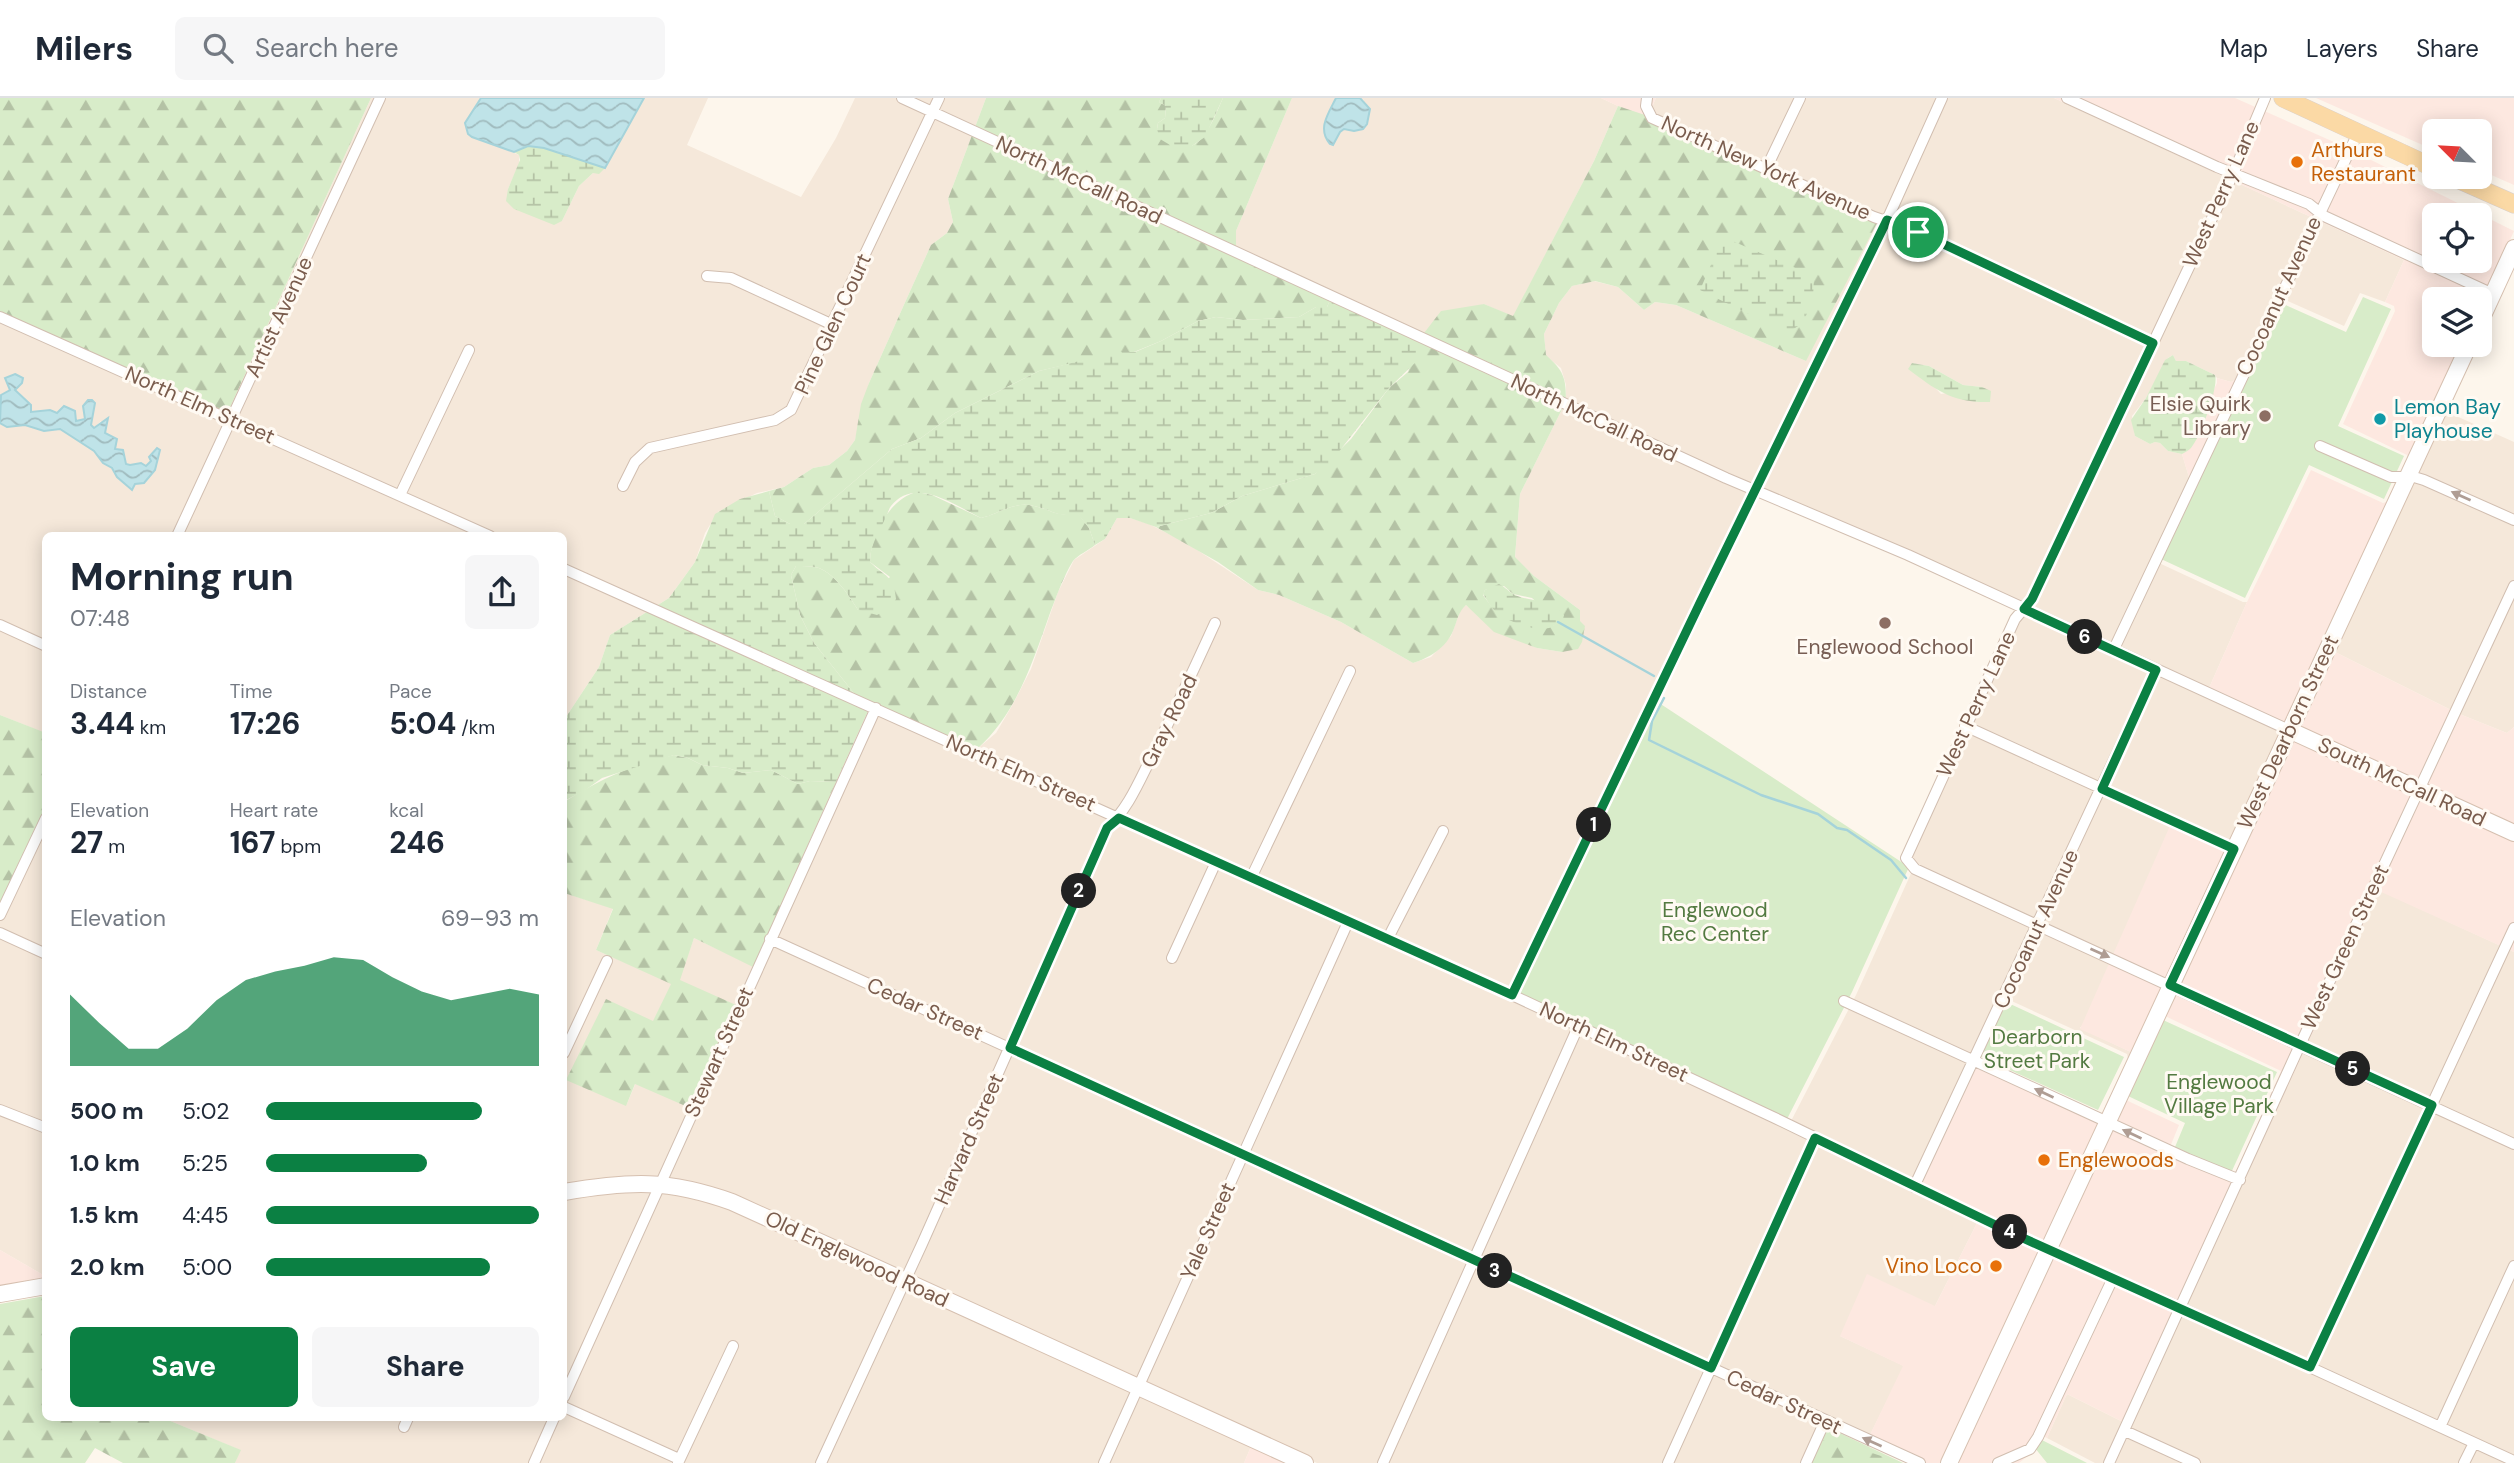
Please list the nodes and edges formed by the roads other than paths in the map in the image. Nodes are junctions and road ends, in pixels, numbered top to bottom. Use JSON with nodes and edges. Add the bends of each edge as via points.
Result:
{"nodes":[{"id":1,"x":380,"y":98,"type":"edge"},
{"id":2,"x":902,"y":98,"type":"edge"},
{"id":3,"x":939,"y":98,"type":"edge"},
{"id":4,"x":1647,"y":98,"type":"edge"},
{"id":5,"x":1800,"y":98,"type":"edge"},
{"id":6,"x":1942,"y":98,"type":"edge"},
{"id":7,"x":2067,"y":98,"type":"edge"},
{"id":8,"x":2265,"y":98,"type":"edge"},
{"id":9,"x":2283,"y":98,"type":"edge"},
{"id":10,"x":932,"y":112,"type":"junction"},
{"id":11,"x":2358,"y":133,"type":"junction"},
{"id":12,"x":2422,"y":162,"type":"edge"},
{"id":13,"x":1766,"y":169,"type":"junction"},
{"id":14,"x":2233,"y":174,"type":"junction"},
{"id":15,"x":2481,"y":189,"type":"edge"},
{"id":16,"x":2514,"y":204,"type":"edge"},
{"id":17,"x":2319,"y":211,"type":"junction"},
{"id":18,"x":1887,"y":220,"type":"junction"},
{"id":19,"x":2514,"y":248,"type":"edge"},
{"id":20,"x":707,"y":276,"type":"dead end"},
{"id":21,"x":2493,"y":295,"type":"joint"},
{"id":22,"x":0,"y":317,"type":"edge"},
{"id":23,"x":833,"y":325,"type":"junction"},
{"id":24,"x":2153,"y":343,"type":"junction"},
{"id":25,"x":469,"y":350,"type":"dead end"},
{"id":26,"x":2463,"y":357,"type":"edge"},
{"id":27,"x":232,"y":419,"type":"junction"},
{"id":28,"x":2320,"y":446,"type":"dead end"},
{"id":29,"x":2407,"y":478,"type":"junction"},
{"id":30,"x":623,"y":486,"type":"dead end"},
{"id":31,"x":1755,"y":490,"type":"junction"},
{"id":32,"x":400,"y":495,"type":"junction"},
{"id":33,"x":2514,"y":520,"type":"edge"},
{"id":34,"x":179,"y":532,"type":"edge"},
{"id":35,"x":481,"y":532,"type":"edge"},
{"id":36,"x":567,"y":570,"type":"edge"},
{"id":37,"x":2514,"y":586,"type":"edge"},
{"id":38,"x":2024,"y":609,"type":"junction"},
{"id":39,"x":1215,"y":623,"type":"dead end"},
{"id":40,"x":0,"y":625,"type":"edge"},
{"id":41,"x":42,"y":644,"type":"edge"},
{"id":42,"x":2113,"y":650,"type":"junction"},
{"id":43,"x":2156,"y":670,"type":"junction"},
{"id":44,"x":1350,"y":671,"type":"dead end"},
{"id":45,"x":876,"y":708,"type":"junction"},
{"id":46,"x":1965,"y":726,"type":"junction"},
{"id":47,"x":2289,"y":730,"type":"junction"},
{"id":48,"x":2102,"y":789,"type":"junction"},
{"id":49,"x":2418,"y":790,"type":"junction"},
{"id":50,"x":1119,"y":818,"type":"junction"},
{"id":51,"x":42,"y":826,"type":"edge"},
{"id":52,"x":1443,"y":831,"type":"dead end"},
{"id":53,"x":2514,"y":833,"type":"edge"},
{"id":54,"x":2234,"y":849,"type":"junction"},
{"id":55,"x":1216,"y":862,"type":"junction"},
{"id":56,"x":1251,"y":878,"type":"junction"},
{"id":57,"x":0,"y":915,"type":"edge"},
{"id":58,"x":1348,"y":922,"type":"junction"},
{"id":59,"x":2038,"y":925,"type":"junction"},
{"id":60,"x":2514,"y":928,"type":"edge"},
{"id":61,"x":0,"y":933,"type":"edge"},
{"id":62,"x":770,"y":939,"type":"junction"},
{"id":63,"x":1387,"y":940,"type":"junction"},
{"id":64,"x":42,"y":952,"type":"edge"},
{"id":65,"x":1172,"y":958,"type":"dead end"},
{"id":66,"x":607,"y":961,"type":"dead end"},
{"id":67,"x":2170,"y":985,"type":"junction"},
{"id":68,"x":1512,"y":995,"type":"junction"},
{"id":69,"x":1844,"y":1001,"type":"dead end"},
{"id":70,"x":1578,"y":1027,"type":"junction"},
{"id":71,"x":2300,"y":1045,"type":"junction"},
{"id":72,"x":567,"y":1047,"type":"edge"},
{"id":73,"x":1010,"y":1048,"type":"junction"},
{"id":74,"x":1974,"y":1061,"type":"junction"},
{"id":75,"x":2432,"y":1105,"type":"junction"},
{"id":76,"x":0,"y":1110,"type":"edge"},
{"id":77,"x":2106,"y":1122,"type":"junction"},
{"id":78,"x":42,"y":1126,"type":"edge"},
{"id":79,"x":1815,"y":1138,"type":"junction"},
{"id":80,"x":2514,"y":1144,"type":"edge"},
{"id":81,"x":1242,"y":1155,"type":"junction"},
{"id":82,"x":2240,"y":1180,"type":"junction"},
{"id":83,"x":660,"y":1183,"type":"junction"},
{"id":84,"x":1914,"y":1187,"type":"junction"},
{"id":85,"x":567,"y":1192,"type":"edge"},
{"id":86,"x":2047,"y":1249,"type":"junction"},
{"id":87,"x":1474,"y":1261,"type":"junction"},
{"id":88,"x":2514,"y":1266,"type":"edge"},
{"id":89,"x":2113,"y":1278,"type":"junction"},
{"id":90,"x":905,"y":1280,"type":"junction"},
{"id":91,"x":42,"y":1287,"type":"edge"},
{"id":92,"x":0,"y":1294,"type":"edge"},
{"id":93,"x":2181,"y":1308,"type":"junction"},
{"id":94,"x":733,"y":1346,"type":"dead end"},
{"id":95,"x":2310,"y":1367,"type":"junction"},
{"id":96,"x":1711,"y":1368,"type":"junction"},
{"id":97,"x":1138,"y":1387,"type":"junction"},
{"id":98,"x":567,"y":1390,"type":"edge"},
{"id":99,"x":567,"y":1408,"type":"edge"},
{"id":100,"x":1825,"y":1420,"type":"junction"},
{"id":101,"x":553,"y":1421,"type":"edge"},
{"id":102,"x":2440,"y":1427,"type":"junction"},
{"id":103,"x":2124,"y":1431,"type":"junction"},
{"id":104,"x":2474,"y":1443,"type":"junction"},
{"id":105,"x":678,"y":1461,"type":"edge"},
{"id":106,"x":2514,"y":1461,"type":"edge"},
{"id":107,"x":534,"y":1463,"type":"edge"},
{"id":108,"x":821,"y":1463,"type":"edge"},
{"id":109,"x":1104,"y":1463,"type":"edge"},
{"id":110,"x":1305,"y":1463,"type":"edge"},
{"id":111,"x":1383,"y":1463,"type":"edge"},
{"id":112,"x":1668,"y":1463,"type":"edge"},
{"id":113,"x":1806,"y":1463,"type":"edge"},
{"id":114,"x":1920,"y":1463,"type":"edge"},
{"id":115,"x":1949,"y":1463,"type":"edge"},
{"id":116,"x":1998,"y":1463,"type":"edge"},
{"id":117,"x":2109,"y":1463,"type":"edge"},
{"id":118,"x":2195,"y":1463,"type":"edge"},
{"id":119,"x":2465,"y":1463,"type":"edge"}],
"edges":[{"from":1,"to":27,"type":"street","name":"Artist Avenue"},
{"from":2,"to":10,"type":"street","name":"North McCall Road"},
{"from":3,"to":10,"type":"street","name":"Pine Glen Court"},
{"from":4,"to":13,"type":"street","name":"North New York Avenue","via":[[1652,118]]},
{"from":5,"to":13,"type":"street"},
{"from":6,"to":18,"type":"street"},
{"from":7,"to":14,"type":"street"},
{"from":8,"to":14,"type":"street","name":"West Perry Lane"},
{"from":9,"to":11,"type":"main road"},
{"from":10,"to":23,"type":"street","name":"Pine Glen Court"},
{"from":10,"to":31,"type":"street","name":"North McCall Road"},
{"from":11,"to":12,"type":"main road"},
{"from":11,"to":17,"type":"street","name":"Cocoanut Avenue"},
{"from":13,"to":18,"type":"street","name":"North New York Avenue"},
{"from":14,"to":17,"type":"street"},
{"from":14,"to":24,"type":"street","name":"West Perry Lane"},
{"from":15,"to":16,"type":"main road"},
{"from":17,"to":21,"type":"street"},
{"from":17,"to":42,"type":"street","name":"Cocoanut Avenue"},
{"from":18,"to":24,"type":"street","name":"North New York Avenue"},
{"from":18,"to":31,"type":"street"},
{"from":19,"to":21,"type":"street"},
{"from":20,"to":23,"type":"street","via":[[731,278]]},
{"from":22,"to":27,"type":"street","name":"North Elm Street"},
{"from":23,"to":30,"type":"street","name":"Pine Glen Court","via":[[787,415],[650,448],[635,462]]},
{"from":24,"to":38,"type":"street","name":"West Perry Lane"},
{"from":25,"to":32,"type":"street"},
{"from":26,"to":29,"type":"street","name":"West Dearborn Street"},
{"from":27,"to":32,"type":"street","name":"North Elm Street"},
{"from":27,"to":34,"type":"street","name":"Artist Avenue"},
{"from":28,"to":29,"type":"street","via":[[2391,477]]},
{"from":33,"to":29,"type":"street","one_way":true,"via":[[2424,480]]},
{"from":29,"to":47,"type":"street","name":"West Dearborn Street"},
{"from":31,"to":38,"type":"street","name":"North McCall Road"},
{"from":31,"to":68,"type":"street"},
{"from":32,"to":35,"type":"street","name":"North Elm Street"},
{"from":36,"to":45,"type":"street","name":"North Elm Street"},
{"from":37,"to":49,"type":"street","name":"West Green Street"},
{"from":38,"to":42,"type":"street","name":"North McCall Road"},
{"from":38,"to":46,"type":"street","name":"West Perry Lane"},
{"from":39,"to":50,"type":"street","name":"Gray Road","via":[[1170,723]]},
{"from":40,"to":41,"type":"street"},
{"from":42,"to":43,"type":"street","name":"North McCall Road"},
{"from":43,"to":47,"type":"street","name":"North McCall Road"},
{"from":43,"to":48,"type":"street","name":"Cocoanut Avenue"},
{"from":44,"to":56,"type":"street"},
{"from":45,"to":50,"type":"street","name":"North Elm Street"},
{"from":45,"to":62,"type":"street","name":"Stewart Street"},
{"from":46,"to":48,"type":"street"},
{"from":46,"to":59,"type":"street","name":"West Perry Lane","via":[[1906,858],[1915,869]]},
{"from":47,"to":49,"type":"street","name":"South McCall Road"},
{"from":47,"to":54,"type":"street","name":"West Dearborn Street"},
{"from":48,"to":54,"type":"street"},
{"from":48,"to":59,"type":"street","name":"Cocoanut Avenue"},
{"from":49,"to":53,"type":"street","name":"South McCall Road"},
{"from":49,"to":71,"type":"street","name":"West Green Street"},
{"from":50,"to":55,"type":"street","name":"North Elm Street"},
{"from":50,"to":73,"type":"street","name":"Harvard Street","via":[[1107,828]]},
{"from":51,"to":57,"type":"street"},
{"from":52,"to":63,"type":"street"},
{"from":54,"to":67,"type":"street","name":"West Dearborn Street"},
{"from":55,"to":56,"type":"street","name":"North Elm Street"},
{"from":55,"to":65,"type":"street"},
{"from":56,"to":58,"type":"street","name":"North Elm Street"},
{"from":58,"to":63,"type":"street","name":"North Elm Street"},
{"from":58,"to":81,"type":"street","name":"Yale Street"},
{"from":59,"to":67,"type":"street","one_way":true},
{"from":59,"to":74,"type":"street","name":"Cocoanut Avenue"},
{"from":60,"to":75,"type":"street"},
{"from":61,"to":64,"type":"street"},
{"from":62,"to":73,"type":"street","name":"Cedar Street"},
{"from":62,"to":83,"type":"street","name":"Stewart Street"},
{"from":63,"to":68,"type":"street","name":"North Elm Street"},
{"from":66,"to":72,"type":"street"},
{"from":67,"to":71,"type":"street"},
{"from":67,"to":77,"type":"street","name":"West Dearborn Street"},
{"from":68,"to":70,"type":"street","name":"North Elm Street"},
{"from":69,"to":74,"type":"street"},
{"from":70,"to":79,"type":"street","name":"North Elm Street"},
{"from":70,"to":87,"type":"street"},
{"from":71,"to":75,"type":"street"},
{"from":71,"to":82,"type":"street","name":"West Green Street"},
{"from":73,"to":81,"type":"street","name":"Cedar Street"},
{"from":73,"to":90,"type":"street","name":"Harvard Street"},
{"from":77,"to":74,"type":"street","one_way":true},
{"from":74,"to":84,"type":"street","name":"Cocoanut Avenue"},
{"from":75,"to":80,"type":"street"},
{"from":75,"to":95,"type":"street"},
{"from":76,"to":78,"type":"street"},
{"from":82,"to":77,"type":"street","one_way":true},
{"from":77,"to":86,"type":"street","name":"West Dearborn Street"},
{"from":79,"to":84,"type":"street","name":"North Elm Street"},
{"from":79,"to":96,"type":"street"},
{"from":81,"to":87,"type":"street","name":"Cedar Street"},
{"from":81,"to":97,"type":"street","name":"Yale Street"},
{"from":82,"to":93,"type":"street","name":"West Green Street"},
{"from":83,"to":85,"type":"street","name":"Old Englewood Road"},
{"from":83,"to":90,"type":"street","name":"Old Englewood Road","via":[[732,1202]]},
{"from":83,"to":98,"type":"street","name":"Stewart Street"},
{"from":84,"to":86,"type":"street","name":"North Elm Street"},
{"from":86,"to":89,"type":"street","name":"North Elm Street"},
{"from":86,"to":115,"type":"street","name":"West Dearborn Street"},
{"from":87,"to":96,"type":"street","name":"Cedar Street"},
{"from":87,"to":111,"type":"street"},
{"from":88,"to":102,"type":"street"},
{"from":89,"to":93,"type":"street","name":"North Elm Street"},
{"from":89,"to":116,"type":"street","via":[[2038,1437],[2030,1449]]},
{"from":90,"to":97,"type":"street","name":"Old Englewood Road"},
{"from":90,"to":108,"type":"street","name":"Harvard Street"},
{"from":91,"to":92,"type":"street"},
{"from":93,"to":95,"type":"street","name":"North Elm Street"},
{"from":93,"to":103,"type":"street","name":"West Green Street"},
{"from":94,"to":105,"type":"street"},
{"from":95,"to":102,"type":"street","name":"North Elm Street"},
{"from":96,"to":100,"type":"street","name":"Cedar Street"},
{"from":96,"to":112,"type":"street"},
{"from":97,"to":109,"type":"street","name":"Yale Street"},
{"from":97,"to":110,"type":"street","name":"Old Englewood Road"},
{"from":99,"to":105,"type":"street"},
{"from":100,"to":113,"type":"street"},
{"from":114,"to":100,"type":"street","name":"Cedar Street","one_way":true},
{"from":101,"to":107,"type":"street"},
{"from":102,"to":104,"type":"street","name":"North Elm Street"},
{"from":103,"to":117,"type":"street","name":"West Green Street"},
{"from":103,"to":118,"type":"street"},
{"from":104,"to":106,"type":"street","name":"North Elm Street"},
{"from":104,"to":119,"type":"street"}]}
